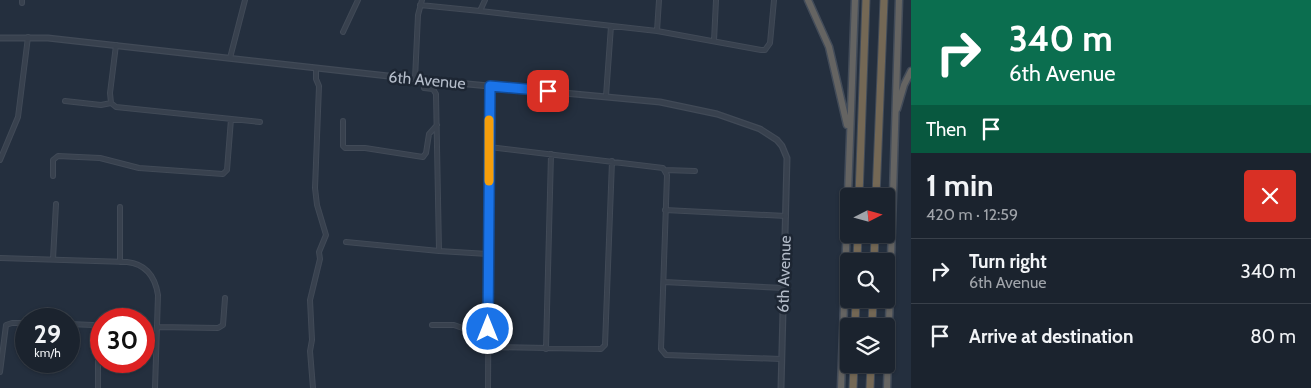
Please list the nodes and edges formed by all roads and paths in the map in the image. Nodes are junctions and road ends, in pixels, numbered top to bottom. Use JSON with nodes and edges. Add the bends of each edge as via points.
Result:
{"nodes":[{"id":1,"x":245,"y":0,"type":"edge"},
{"id":2,"x":358,"y":0,"type":"edge"},
{"id":3,"x":422,"y":0,"type":"edge"},
{"id":4,"x":485,"y":0,"type":"edge"},
{"id":5,"x":658,"y":0,"type":"edge"},
{"id":6,"x":716,"y":0,"type":"edge"},
{"id":7,"x":774,"y":0,"type":"edge"},
{"id":8,"x":808,"y":0,"type":"edge"},
{"id":9,"x":855,"y":0,"type":"edge"},
{"id":10,"x":866,"y":0,"type":"edge"},
{"id":11,"x":884,"y":0,"type":"edge"},
{"id":12,"x":899,"y":0,"type":"edge"},
{"id":13,"x":420,"y":5,"type":"junction"},
{"id":14,"x":480,"y":10,"type":"junction"},
{"id":15,"x":611,"y":26,"type":"junction"},
{"id":16,"x":343,"y":32,"type":"dead end"},
{"id":17,"x":657,"y":32,"type":"junction"},
{"id":18,"x":28,"y":37,"type":"junction"},
{"id":19,"x":0,"y":38,"type":"edge"},
{"id":20,"x":714,"y":41,"type":"junction"},
{"id":21,"x":116,"y":45,"type":"junction"},
{"id":22,"x":230,"y":58,"type":"junction"},
{"id":23,"x":316,"y":69,"type":"junction"},
{"id":24,"x":911,"y":71,"type":"edge"},
{"id":25,"x":415,"y":80,"type":"junction"},
{"id":26,"x":424,"y":80,"type":"junction"},
{"id":27,"x":490,"y":86,"type":"junction"},
{"id":28,"x":606,"y":96,"type":"junction"},
{"id":29,"x":65,"y":101,"type":"dead end"},
{"id":30,"x":111,"y":103,"type":"junction"},
{"id":31,"x":231,"y":120,"type":"junction"},
{"id":32,"x":343,"y":121,"type":"dead end"},
{"id":33,"x":260,"y":122,"type":"dead end"},
{"id":34,"x":894,"y":122,"type":"junction"},
{"id":35,"x":437,"y":125,"type":"junction"},
{"id":36,"x":849,"y":133,"type":"junction"},
{"id":37,"x":489,"y":147,"type":"junction"},
{"id":38,"x":551,"y":154,"type":"junction"},
{"id":39,"x":0,"y":160,"type":"edge"},
{"id":40,"x":612,"y":161,"type":"junction"},
{"id":41,"x":665,"y":170,"type":"junction"},
{"id":42,"x":694,"y":171,"type":"dead end"},
{"id":43,"x":53,"y":176,"type":"dead end"},
{"id":44,"x":859,"y":188,"type":"edge"},
{"id":45,"x":876,"y":188,"type":"edge"},
{"id":46,"x":56,"y":204,"type":"dead end"},
{"id":47,"x":120,"y":207,"type":"dead end"},
{"id":48,"x":666,"y":210,"type":"junction"},
{"id":49,"x":786,"y":216,"type":"junction"},
{"id":50,"x":346,"y":242,"type":"dead end"},
{"id":51,"x":438,"y":252,"type":"junction"},
{"id":52,"x":488,"y":254,"type":"junction"},
{"id":53,"x":0,"y":258,"type":"edge"},
{"id":54,"x":53,"y":259,"type":"junction"},
{"id":55,"x":120,"y":262,"type":"junction"},
{"id":56,"x":664,"y":282,"type":"junction"},
{"id":57,"x":784,"y":288,"type":"junction"},
{"id":58,"x":225,"y":298,"type":"dead end"},
{"id":59,"x":15,"y":324,"type":"edge"},
{"id":60,"x":80,"y":324,"type":"edge"},
{"id":61,"x":432,"y":325,"type":"dead end"},
{"id":62,"x":158,"y":327,"type":"junction"},
{"id":63,"x":488,"y":329,"type":"junction"},
{"id":64,"x":488,"y":347,"type":"junction"},
{"id":65,"x":546,"y":349,"type":"junction"},
{"id":66,"x":781,"y":359,"type":"junction"},
{"id":67,"x":0,"y":372,"type":"edge"},
{"id":68,"x":854,"y":373,"type":"edge"},
{"id":69,"x":871,"y":373,"type":"edge"},
{"id":70,"x":98,"y":388,"type":"edge"},
{"id":71,"x":155,"y":388,"type":"edge"},
{"id":72,"x":313,"y":388,"type":"edge"},
{"id":73,"x":488,"y":388,"type":"edge"},
{"id":74,"x":781,"y":388,"type":"edge"},
{"id":75,"x":841,"y":388,"type":"edge"},
{"id":76,"x":854,"y":388,"type":"edge"},
{"id":77,"x":870,"y":388,"type":"edge"},
{"id":78,"x":887,"y":388,"type":"edge"}],
"edges":[{"from":1,"to":22,"type":"street"},
{"from":2,"to":16,"type":"street"},
{"from":3,"to":13,"type":"street"},
{"from":4,"to":14,"type":"street"},
{"from":5,"to":17,"type":"street"},
{"from":6,"to":20,"type":"street"},
{"from":7,"to":20,"type":"street","via":[[770,43],[765,50]]},
{"from":8,"to":36,"type":"highway","via":[[829,47]]},
{"from":9,"to":36,"type":"highway"},
{"from":10,"to":44,"type":"highway"},
{"from":11,"to":45,"type":"highway"},
{"from":12,"to":34,"type":"highway"},
{"from":13,"to":14,"type":"street"},
{"from":13,"to":25,"type":"street"},
{"from":14,"to":15,"type":"street"},
{"from":15,"to":17,"type":"street"},
{"from":15,"to":28,"type":"street"},
{"from":17,"to":20,"type":"street"},
{"from":18,"to":19,"type":"street","name":"6th Avenue"},
{"from":18,"to":21,"type":"street","name":"6th Avenue"},
{"from":18,"to":39,"type":"street","via":[[18,117]]},
{"from":21,"to":22,"type":"street","name":"6th Avenue"},
{"from":21,"to":30,"type":"street"},
{"from":22,"to":23,"type":"street","name":"6th Avenue"},
{"from":23,"to":25,"type":"street","name":"6th Avenue"},
{"from":23,"to":72,"type":"street","via":[[319,86],[315,188],[326,235],[319,252],[310,300]]},
{"from":24,"to":34,"type":"highway"},
{"from":25,"to":26,"type":"street","name":"6th Avenue"},
{"from":26,"to":27,"type":"street","name":"6th Avenue"},
{"from":26,"to":35,"type":"street","via":[[424,87],[433,89],[436,94]]},
{"from":27,"to":28,"type":"street","name":"6th Avenue"},
{"from":27,"to":37,"type":"street"},
{"from":28,"to":49,"type":"street","name":"6th Avenue","via":[[694,108],[735,119],[770,134],[782,146],[787,158]]},
{"from":29,"to":30,"type":"street"},
{"from":30,"to":31,"type":"street","via":[[116,107]]},
{"from":31,"to":33,"type":"street"},
{"from":31,"to":43,"type":"street","via":[[227,170],[223,174],[139,168],[100,158],[58,156],[53,160]]},
{"from":32,"to":35,"type":"street","via":[[345,148],[423,157],[429,134]]},
{"from":34,"to":78,"type":"highway"},
{"from":35,"to":51,"type":"street"},
{"from":36,"to":75,"type":"highway"},
{"from":37,"to":38,"type":"street"},
{"from":37,"to":52,"type":"street"},
{"from":38,"to":40,"type":"street"},
{"from":38,"to":65,"type":"street"},
{"from":40,"to":41,"type":"street"},
{"from":40,"to":65,"type":"street","via":[[605,345],[601,349]]},
{"from":41,"to":42,"type":"street"},
{"from":41,"to":48,"type":"street"},
{"from":46,"to":54,"type":"street"},
{"from":47,"to":55,"type":"street"},
{"from":48,"to":49,"type":"street"},
{"from":48,"to":56,"type":"street"},
{"from":49,"to":57,"type":"street","name":"6th Avenue"},
{"from":50,"to":51,"type":"street"},
{"from":51,"to":52,"type":"street"},
{"from":52,"to":63,"type":"street"},
{"from":53,"to":54,"type":"street"},
{"from":54,"to":55,"type":"street"},
{"from":55,"to":62,"type":"street","via":[[139,265],[154,279],[158,295]]},
{"from":56,"to":57,"type":"street"},
{"from":56,"to":66,"type":"street","via":[[661,349],[666,355]]},
{"from":57,"to":66,"type":"street","name":"6th Avenue"},
{"from":58,"to":62,"type":"street","via":[[223,325],[218,328]]},
{"from":59,"to":67,"type":"street","via":[[8,324],[4,332]]},
{"from":60,"to":70,"type":"street","via":[[93,325],[98,330]]},
{"from":61,"to":63,"type":"street","via":[[454,325],[471,331]]},
{"from":62,"to":71,"type":"street"},
{"from":63,"to":64,"type":"street"},
{"from":64,"to":65,"type":"street"},
{"from":64,"to":73,"type":"street"},
{"from":66,"to":74,"type":"street","name":"6th Avenue"},
{"from":68,"to":76,"type":"highway"},
{"from":69,"to":77,"type":"highway"}]}
